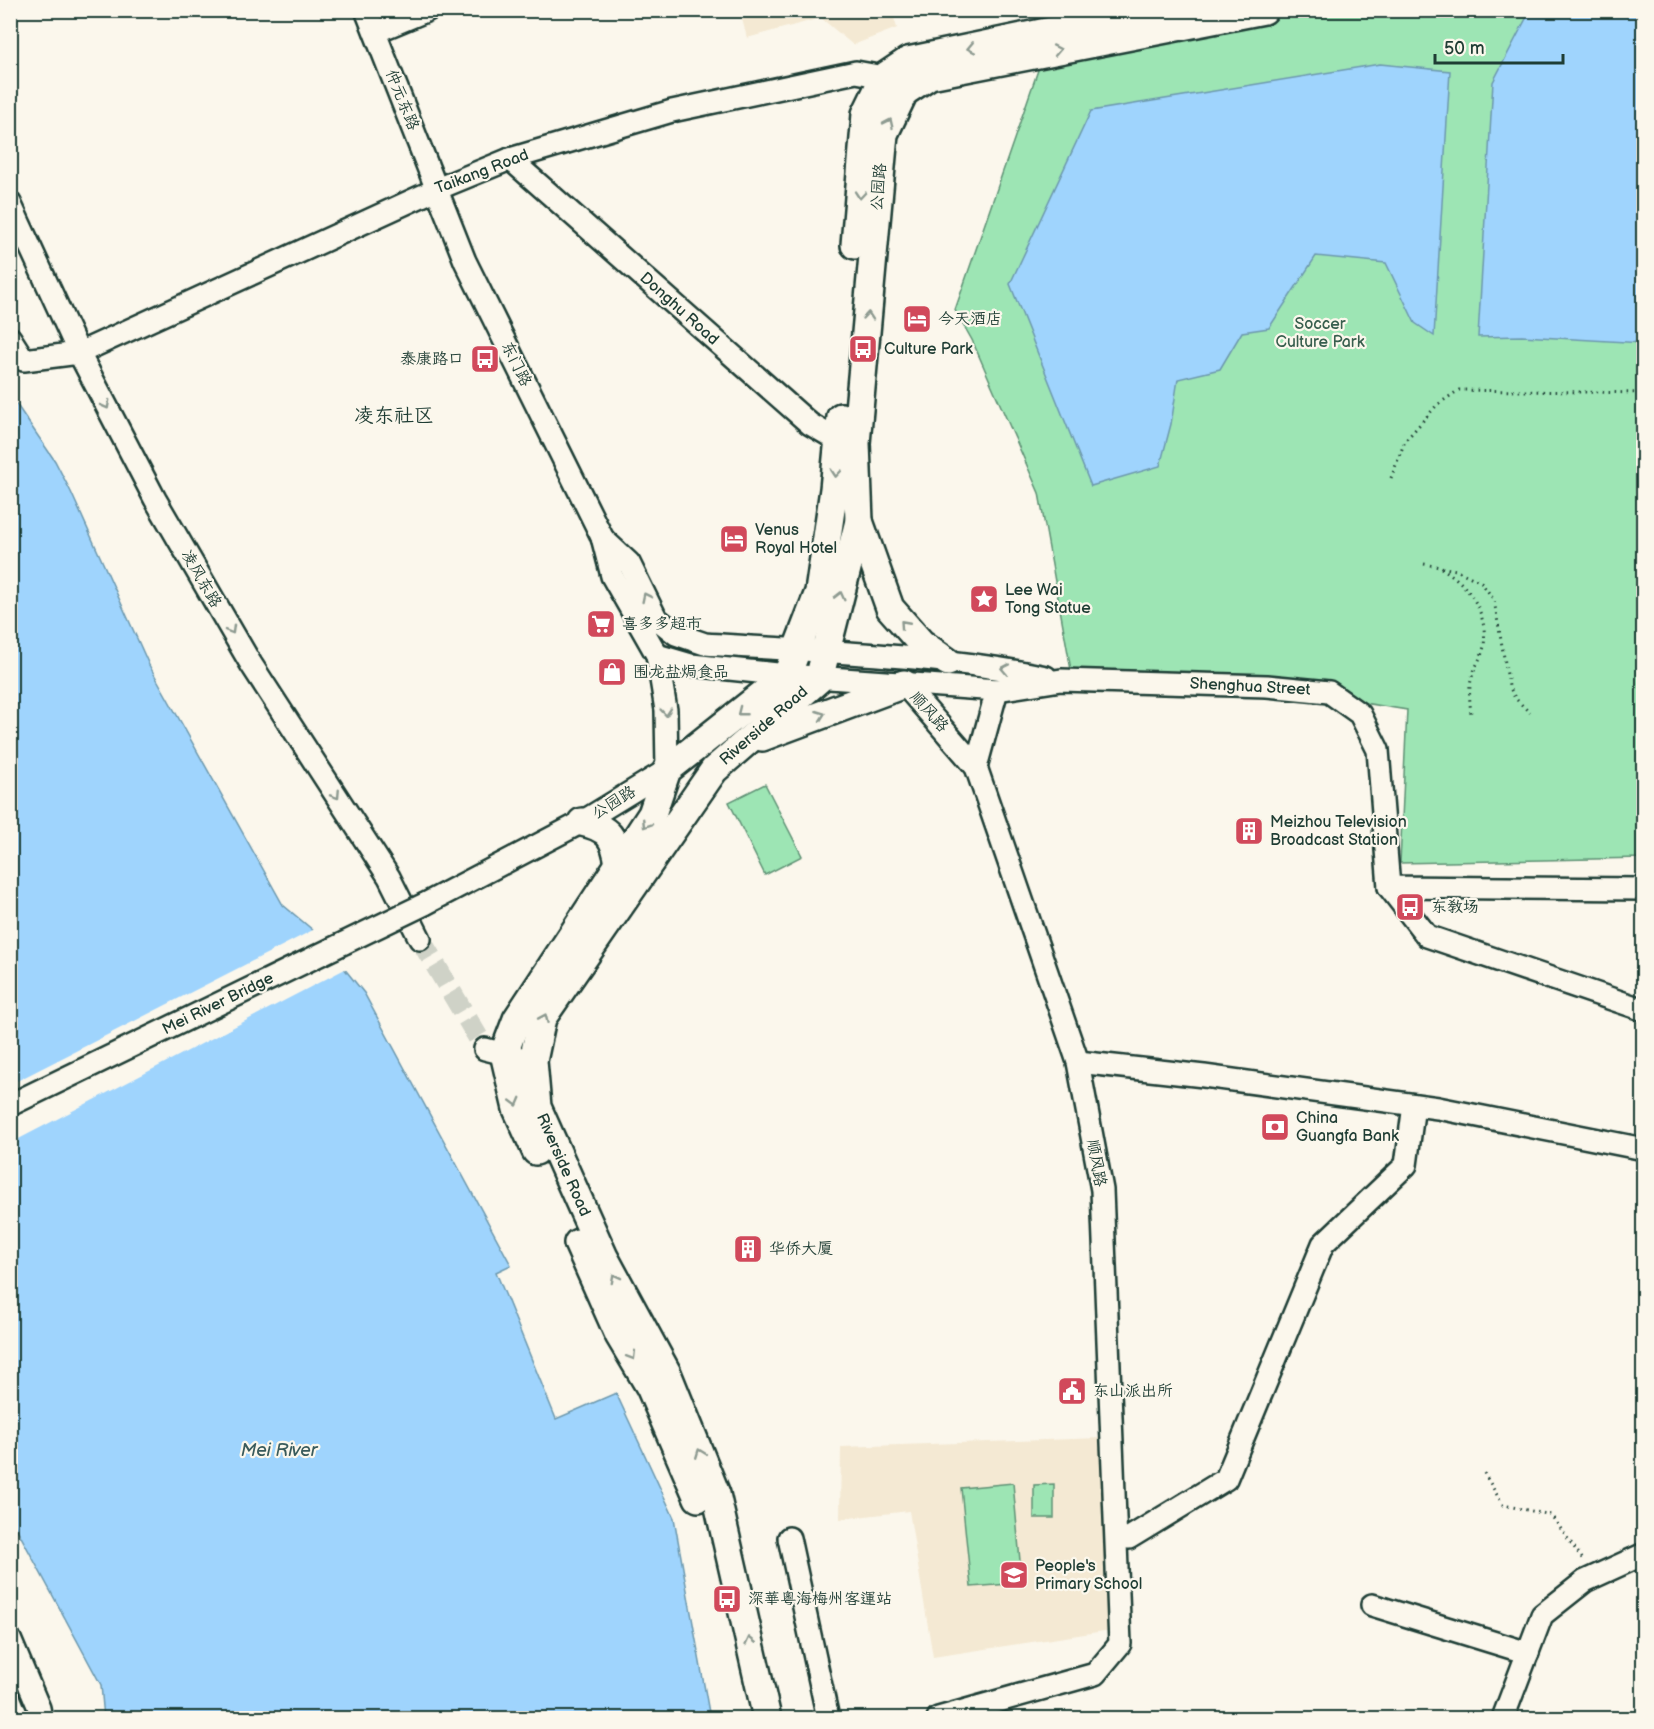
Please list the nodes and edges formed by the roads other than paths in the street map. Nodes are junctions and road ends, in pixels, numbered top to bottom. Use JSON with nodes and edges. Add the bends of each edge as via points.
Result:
{"nodes":[{"id":1,"x":366,"y":10,"type":"edge"},
{"id":2,"x":428,"y":10,"type":"edge"},
{"id":3,"x":1152,"y":10,"type":"edge"},
{"id":4,"x":1264,"y":10,"type":"edge"},
{"id":5,"x":375,"y":32,"type":"junction"},
{"id":6,"x":894,"y":85,"type":"junction"},
{"id":7,"x":510,"y":159,"type":"junction"},
{"id":8,"x":437,"y":189,"type":"junction"},
{"id":9,"x":10,"y":203,"type":"edge"},
{"id":10,"x":10,"y":338,"type":"edge"},
{"id":11,"x":79,"y":353,"type":"junction"},
{"id":12,"x":847,"y":442,"type":"junction"},
{"id":13,"x":859,"y":521,"type":"junction"},
{"id":14,"x":602,"y":537,"type":"junction"},
{"id":15,"x":825,"y":652,"type":"junction"},
{"id":16,"x":657,"y":655,"type":"junction"},
{"id":17,"x":948,"y":662,"type":"junction"},
{"id":18,"x":791,"y":663,"type":"junction"},
{"id":19,"x":819,"y":679,"type":"junction"},
{"id":20,"x":1061,"y":680,"type":"junction"},
{"id":21,"x":904,"y":684,"type":"junction"},
{"id":22,"x":997,"y":690,"type":"junction"},
{"id":23,"x":747,"y":742,"type":"junction"},
{"id":24,"x":976,"y":767,"type":"junction"},
{"id":25,"x":667,"y":770,"type":"junction"},
{"id":26,"x":582,"y":822,"type":"junction"},
{"id":27,"x":620,"y":864,"type":"junction"},
{"id":28,"x":1389,"y":887,"type":"junction"},
{"id":29,"x":1644,"y":889,"type":"edge"},
{"id":30,"x":424,"y":903,"type":"joint"},
{"id":31,"x":420,"y":939,"type":"tunnel mouth"},
{"id":32,"x":1644,"y":1010,"type":"edge"},
{"id":33,"x":494,"y":1051,"type":"junction"},
{"id":34,"x":532,"y":1061,"type":"junction"},
{"id":35,"x":1078,"y":1062,"type":"junction"},
{"id":36,"x":10,"y":1105,"type":"edge"},
{"id":37,"x":1414,"y":1105,"type":"junction"},
{"id":38,"x":1644,"y":1149,"type":"edge"},
{"id":39,"x":789,"y":1538,"type":"dead end"},
{"id":40,"x":1129,"y":1538,"type":"dead end"},
{"id":41,"x":1644,"y":1554,"type":"edge"},
{"id":42,"x":1372,"y":1605,"type":"dead end"},
{"id":43,"x":10,"y":1639,"type":"edge"},
{"id":44,"x":1528,"y":1653,"type":"junction"},
{"id":45,"x":41,"y":1719,"type":"edge"},
{"id":46,"x":749,"y":1719,"type":"edge"},
{"id":47,"x":767,"y":1719,"type":"edge"},
{"id":48,"x":828,"y":1719,"type":"edge"},
{"id":49,"x":938,"y":1719,"type":"edge"},
{"id":50,"x":1503,"y":1719,"type":"edge"}],
"edges":[{"from":1,"to":5,"type":"street","name":"仲元东路"},
{"from":2,"to":5,"type":"street"},
{"from":3,"to":6,"type":"main road","one_way":true,"via":[[908,61]]},
{"from":6,"to":4,"type":"main road","name":"公园路","one_way":true},
{"from":5,"to":8,"type":"street","name":"仲元东路"},
{"from":6,"to":7,"type":"street","name":"Taikang Road","via":[[856,72],[672,111]]},
{"from":6,"to":12,"type":"main road","name":"公园路","via":[[884,134]]},
{"from":7,"to":8,"type":"street","name":"Taikang Road"},
{"from":7,"to":12,"type":"street","name":"Donghu Road","via":[[810,424]]},
{"from":8,"to":11,"type":"street","name":"Taikang Road"},
{"from":8,"to":14,"type":"street","name":"东门路","via":[[465,261]]},
{"from":9,"to":11,"type":"street","name":"凌风东路"},
{"from":10,"to":11,"type":"street","name":"Taikang Road","via":[[24,360]]},
{"from":11,"to":31,"type":"street","name":"凌风东路","one_way":true,"via":[[155,499],[251,664],[389,877]]},
{"from":12,"to":13,"type":"main road","name":"公园路"},
{"from":12,"to":18,"type":"main road","name":"公园路","one_way":true,"via":[[819,592]]},
{"from":15,"to":13,"type":"main road","name":"公园路","one_way":true},
{"from":17,"to":13,"type":"main road","one_way":true,"via":[[921,643],[890,608]]},
{"from":14,"to":16,"type":"street","name":"东门路","via":[[612,576]]},
{"from":18,"to":14,"type":"street","name":"东门路","one_way":true,"via":[[676,634],[656,618],[629,563]]},
{"from":15,"to":17,"type":"street","name":"Shenghua Street"},
{"from":15,"to":18,"type":"street","name":"Shenghua Street"},
{"from":15,"to":19,"type":"main road","name":"公园路"},
{"from":16,"to":18,"type":"street","via":[[691,665]]},
{"from":16,"to":25,"type":"street","one_way":true,"via":[[666,710]]},
{"from":20,"to":17,"type":"street","name":"Shenghua Street","one_way":true},
{"from":18,"to":19,"type":"street","name":"Shenghua Street"},
{"from":18,"to":25,"type":"main road","name":"公园路","one_way":true},
{"from":19,"to":21,"type":"street","name":"Shenghua Street"},
{"from":19,"to":23,"type":"main road","name":"Riverside Road"},
{"from":20,"to":22,"type":"street","name":"Shenghua Street"},
{"from":20,"to":28,"type":"street","name":"Shenghua Street","via":[[1267,686],[1329,692],[1360,714],[1378,750]]},
{"from":21,"to":22,"type":"street","name":"Shenghua Street"},
{"from":23,"to":21,"type":"main road","one_way":true},
{"from":21,"to":24,"type":"street","name":"顺风路"},
{"from":22,"to":24,"type":"street"},
{"from":34,"to":23,"type":"main road","name":"Riverside Road","one_way":true,"via":[[542,1018],[714,770]]},
{"from":24,"to":35,"type":"street","name":"顺风路"},
{"from":25,"to":26,"type":"street","name":"公园路"},
{"from":25,"to":27,"type":"main road","one_way":true,"via":[[652,814]]},
{"from":26,"to":27,"type":"main road","via":[[599,826],[610,835]]},
{"from":26,"to":30,"type":"street","name":"公园路"},
{"from":27,"to":33,"type":"main road"},
{"from":28,"to":29,"type":"street"},
{"from":28,"to":32,"type":"street","via":[[1427,936]]},
{"from":30,"to":36,"type":"street","name":"Mei River Bridge","bridge":true},
{"from":33,"to":34,"type":"street"},
{"from":33,"to":46,"type":"main road","name":"Riverside Road","one_way":true,"via":[[619,1335],[650,1387],[698,1497]]},
{"from":47,"to":34,"type":"main road","name":"Riverside Road","one_way":true,"via":[[716,1494],[667,1373],[604,1257],[537,1107]]},
{"from":35,"to":37,"type":"street"},
{"from":35,"to":49,"type":"street","name":"顺风路","via":[[1102,1190],[1120,1644],[1095,1674]]},
{"from":37,"to":38,"type":"street"},
{"from":37,"to":40,"type":"street","via":[[1406,1166],[1323,1244],[1226,1479]]},
{"from":39,"to":48,"type":"street"},
{"from":41,"to":44,"type":"street","via":[[1585,1581],[1542,1615]]},
{"from":42,"to":44,"type":"street"},
{"from":43,"to":45,"type":"street"},
{"from":44,"to":50,"type":"street"}]}
